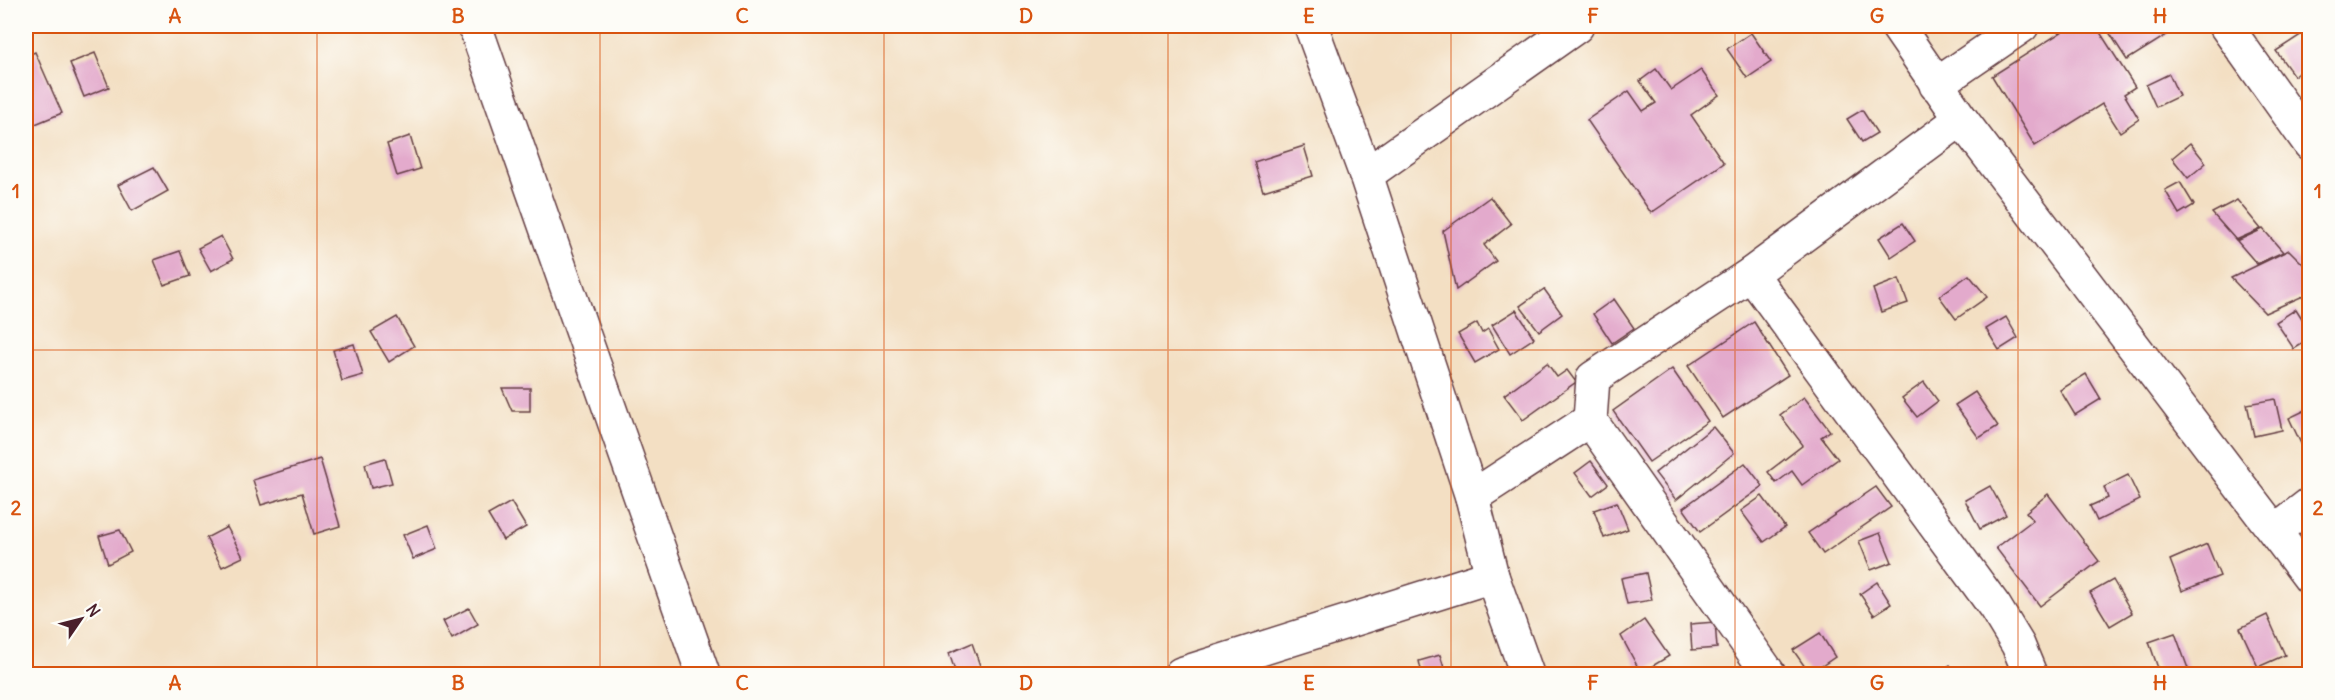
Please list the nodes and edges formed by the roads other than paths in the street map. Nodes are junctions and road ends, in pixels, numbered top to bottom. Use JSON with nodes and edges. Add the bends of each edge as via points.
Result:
{"nodes":[{"id":1,"x":475,"y":26,"type":"edge"},
{"id":2,"x":1311,"y":26,"type":"edge"},
{"id":3,"x":1577,"y":26,"type":"edge"},
{"id":4,"x":1897,"y":26,"type":"edge"},
{"id":5,"x":2022,"y":26,"type":"edge"},
{"id":6,"x":2226,"y":26,"type":"edge"},
{"id":7,"x":1936,"y":85,"type":"junction"},
{"id":8,"x":1961,"y":119,"type":"junction"},
{"id":9,"x":2310,"y":144,"type":"edge"},
{"id":10,"x":1366,"y":175,"type":"junction"},
{"id":11,"x":1751,"y":274,"type":"junction"},
{"id":12,"x":1590,"y":420,"type":"junction"},
{"id":13,"x":1472,"y":497,"type":"junction"},
{"id":14,"x":2310,"y":504,"type":"edge"},
{"id":15,"x":2275,"y":531,"type":"junction"},
{"id":16,"x":1492,"y":576,"type":"junction"},
{"id":17,"x":2310,"y":578,"type":"edge"},
{"id":18,"x":703,"y":675,"type":"edge"},
{"id":19,"x":1180,"y":675,"type":"edge"},
{"id":20,"x":1527,"y":675,"type":"edge"},
{"id":21,"x":1769,"y":675,"type":"edge"},
{"id":22,"x":2030,"y":675,"type":"edge"}],
"edges":[{"from":1,"to":18,"type":"street"},
{"from":2,"to":10,"type":"street"},
{"from":3,"to":10,"type":"street"},
{"from":4,"to":7,"type":"street"},
{"from":5,"to":7,"type":"street"},
{"from":6,"to":9,"type":"street"},
{"from":7,"to":8,"type":"street"},
{"from":8,"to":11,"type":"street"},
{"from":8,"to":15,"type":"street"},
{"from":10,"to":13,"type":"street"},
{"from":11,"to":12,"type":"street","via":[[1593,378]]},
{"from":11,"to":22,"type":"street","via":[[1995,607],[2018,645]]},
{"from":12,"to":13,"type":"street"},
{"from":12,"to":21,"type":"street"},
{"from":13,"to":16,"type":"street"},
{"from":14,"to":15,"type":"street"},
{"from":15,"to":17,"type":"street"},
{"from":16,"to":19,"type":"street"},
{"from":16,"to":20,"type":"street"}]}
